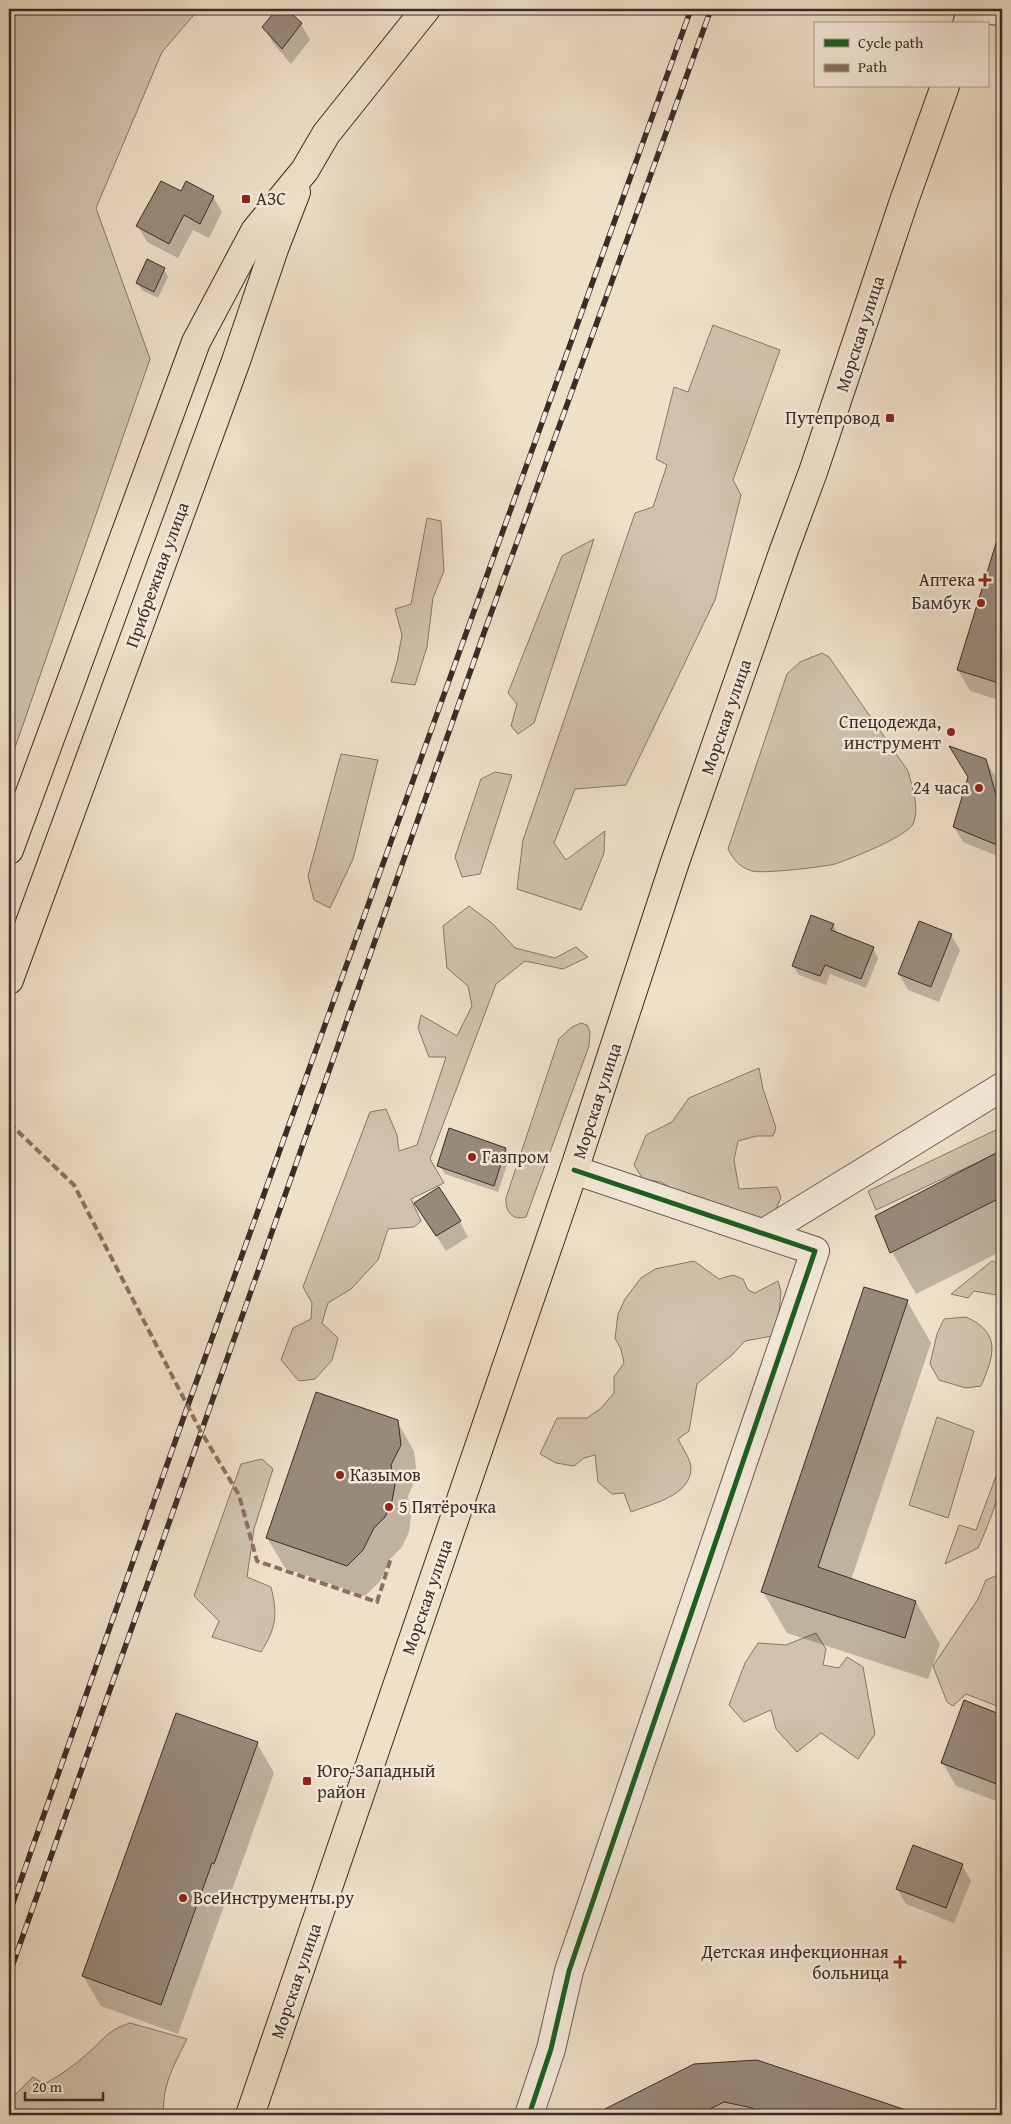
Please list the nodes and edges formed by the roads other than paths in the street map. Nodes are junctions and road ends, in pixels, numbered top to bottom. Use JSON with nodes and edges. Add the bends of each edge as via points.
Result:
{"nodes":[{"id":1,"x":426,"y":9,"type":"edge"},
{"id":2,"x":972,"y":9,"type":"edge"},
{"id":3,"x":978,"y":9,"type":"edge"},
{"id":4,"x":1002,"y":11,"type":"edge"},
{"id":5,"x":968,"y":22,"type":"edge"},
{"id":6,"x":944,"y":88,"type":"edge"},
{"id":7,"x":305,"y":170,"type":"junction"},
{"id":8,"x":9,"y":850,"type":"edge"},
{"id":9,"x":9,"y":980,"type":"edge"},
{"id":10,"x":1002,"y":1087,"type":"edge"},
{"id":11,"x":574,"y":1170,"type":"junction"},
{"id":12,"x":764,"y":1233,"type":"junction"},
{"id":13,"x":250,"y":2115,"type":"edge"},
{"id":14,"x":529,"y":2115,"type":"edge"}],
"edges":[{"from":1,"to":7,"type":"main road","name":"Прибрежная улица","via":[[326,134]]},
{"from":2,"to":5,"type":"main road"},
{"from":3,"to":4,"type":"street"},
{"from":6,"to":11,"type":"main road","name":"Морская улица","via":[[675,862]]},
{"from":7,"to":8,"type":"main road","name":"Прибрежная улица","via":[[255,231],[196,342]]},
{"from":7,"to":9,"type":"main road","name":"Прибрежная улица"},
{"from":10,"to":12,"type":"street"},
{"from":11,"to":12,"type":"street"},
{"from":11,"to":13,"type":"main road","name":"Морская улица"},
{"from":12,"to":14,"type":"street","via":[[815,1250],[569,1971],[551,2049]]}]}
